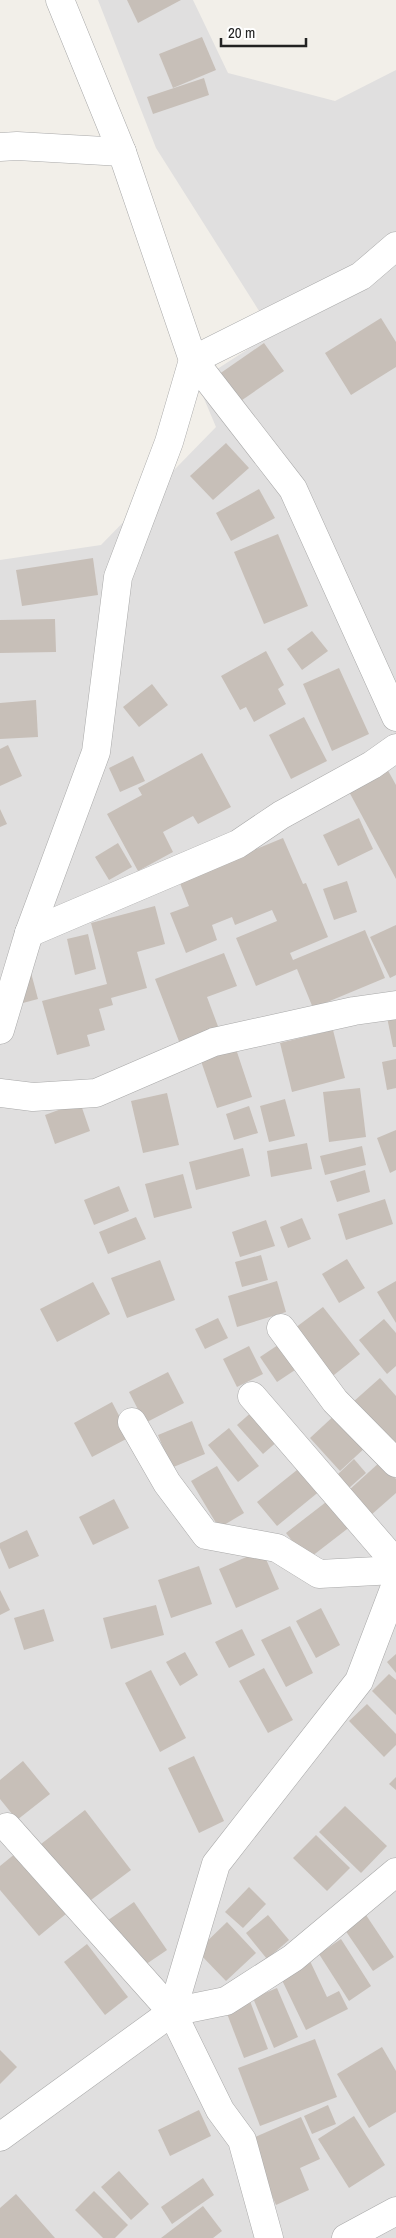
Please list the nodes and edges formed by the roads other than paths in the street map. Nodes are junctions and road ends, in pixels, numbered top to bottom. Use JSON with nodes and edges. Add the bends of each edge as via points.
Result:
{"nodes":[{"id":1,"x":60,"y":0,"type":"edge"},
{"id":2,"x":0,"y":147,"type":"edge"},
{"id":3,"x":122,"y":152,"type":"junction"},
{"id":4,"x":396,"y":246,"type":"edge"},
{"id":5,"x":193,"y":360,"type":"junction"},
{"id":6,"x":396,"y":717,"type":"edge"},
{"id":7,"x":396,"y":748,"type":"edge"},
{"id":8,"x":29,"y":933,"type":"junction"},
{"id":9,"x":396,"y":1004,"type":"edge"},
{"id":10,"x":0,"y":1030,"type":"edge"},
{"id":11,"x":0,"y":1093,"type":"edge"},
{"id":12,"x":282,"y":1328,"type":"dead end"},
{"id":13,"x":252,"y":1396,"type":"dead end"},
{"id":14,"x":132,"y":1422,"type":"dead end"},
{"id":15,"x":396,"y":1463,"type":"edge"},
{"id":16,"x":396,"y":1563,"type":"edge"},
{"id":17,"x":396,"y":1570,"type":"edge"},
{"id":18,"x":396,"y":1584,"type":"edge"},
{"id":19,"x":7,"y":1827,"type":"dead end"},
{"id":20,"x":396,"y":1872,"type":"edge"},
{"id":21,"x":172,"y":2012,"type":"junction"},
{"id":22,"x":0,"y":2137,"type":"edge"},
{"id":23,"x":396,"y":2211,"type":"edge"},
{"id":24,"x":269,"y":2238,"type":"edge"},
{"id":25,"x":346,"y":2238,"type":"edge"}],
"edges":[{"from":1,"to":3,"type":"street"},
{"from":2,"to":3,"type":"street"},
{"from":3,"to":5,"type":"street"},
{"from":4,"to":5,"type":"street","via":[[362,276]]},
{"from":5,"to":6,"type":"street","via":[[293,489]]},
{"from":5,"to":8,"type":"street","via":[[169,442],[118,577],[96,752]]},
{"from":7,"to":8,"type":"street","via":[[238,844]]},
{"from":8,"to":10,"type":"street"},
{"from":9,"to":11,"type":"street","via":[[214,1042],[96,1093],[33,1097]]},
{"from":12,"to":15,"type":"street","via":[[335,1401]]},
{"from":13,"to":16,"type":"street"},
{"from":14,"to":17,"type":"street","via":[[167,1484],[206,1535],[277,1548],[319,1574]]},
{"from":18,"to":21,"type":"street","via":[[359,1681],[216,1864]]},
{"from":19,"to":21,"type":"street"},
{"from":20,"to":21,"type":"street","via":[[293,1958],[226,2001]]},
{"from":21,"to":22,"type":"street"},
{"from":21,"to":24,"type":"street","via":[[220,2110],[242,2140]]},
{"from":23,"to":25,"type":"street"}]}
